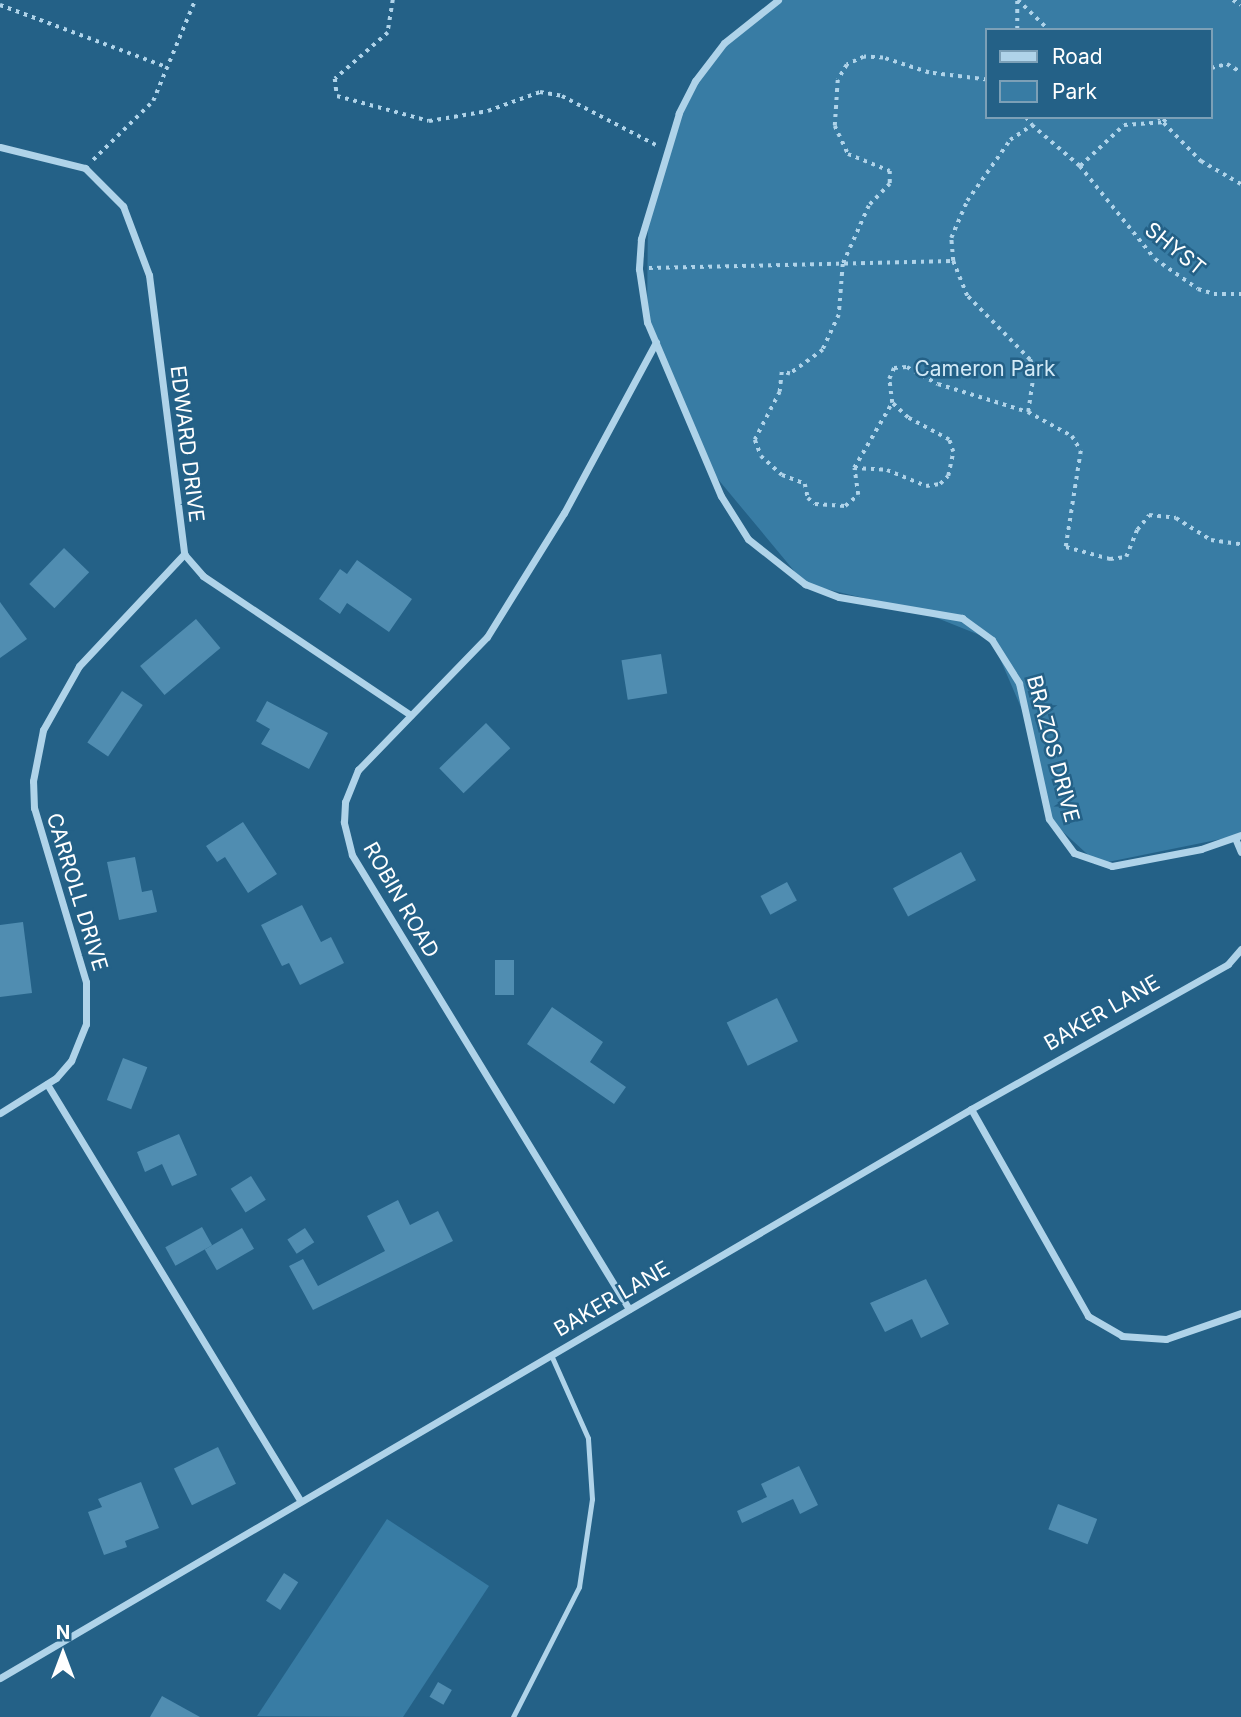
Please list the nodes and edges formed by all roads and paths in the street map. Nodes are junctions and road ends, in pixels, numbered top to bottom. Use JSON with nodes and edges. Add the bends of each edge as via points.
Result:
{"nodes":[{"id":1,"x":195,"y":0,"type":"edge"},
{"id":2,"x":393,"y":0,"type":"edge"},
{"id":3,"x":778,"y":0,"type":"edge"},
{"id":4,"x":1018,"y":0,"type":"edge"},
{"id":5,"x":1233,"y":0,"type":"edge"},
{"id":6,"x":0,"y":5,"type":"edge"},
{"id":7,"x":1241,"y":5,"type":"edge"},
{"id":8,"x":1017,"y":28,"type":"edge"},
{"id":9,"x":1047,"y":28,"type":"edge"},
{"id":10,"x":167,"y":67,"type":"junction"},
{"id":11,"x":1213,"y":68,"type":"edge"},
{"id":12,"x":1241,"y":72,"type":"edge"},
{"id":13,"x":986,"y":80,"type":"edge"},
{"id":14,"x":1028,"y":119,"type":"edge"},
{"id":15,"x":1160,"y":119,"type":"edge"},
{"id":16,"x":1166,"y":119,"type":"edge"},
{"id":17,"x":1163,"y":122,"type":"junction"},
{"id":18,"x":1032,"y":125,"type":"junction"},
{"id":19,"x":0,"y":147,"type":"edge"},
{"id":20,"x":667,"y":151,"type":"junction"},
{"id":21,"x":1080,"y":166,"type":"junction"},
{"id":22,"x":85,"y":168,"type":"junction"},
{"id":23,"x":1241,"y":184,"type":"edge"},
{"id":24,"x":953,"y":261,"type":"junction"},
{"id":25,"x":843,"y":264,"type":"junction"},
{"id":26,"x":639,"y":269,"type":"junction"},
{"id":27,"x":1241,"y":294,"type":"edge"},
{"id":28,"x":656,"y":342,"type":"junction"},
{"id":29,"x":892,"y":403,"type":"junction"},
{"id":30,"x":1028,"y":412,"type":"junction"},
{"id":31,"x":854,"y":468,"type":"junction"},
{"id":32,"x":1241,"y":544,"type":"edge"},
{"id":33,"x":184,"y":554,"type":"junction"},
{"id":34,"x":411,"y":715,"type":"junction"},
{"id":35,"x":1238,"y":837,"type":"edge"},
{"id":36,"x":1241,"y":852,"type":"edge"},
{"id":37,"x":1241,"y":949,"type":"edge"},
{"id":38,"x":47,"y":1084,"type":"junction"},
{"id":39,"x":971,"y":1109,"type":"junction"},
{"id":40,"x":0,"y":1113,"type":"edge"},
{"id":41,"x":629,"y":1309,"type":"junction"},
{"id":42,"x":1241,"y":1313,"type":"edge"},
{"id":43,"x":551,"y":1355,"type":"junction"},
{"id":44,"x":301,"y":1501,"type":"junction"},
{"id":45,"x":0,"y":1678,"type":"edge"},
{"id":46,"x":513,"y":1717,"type":"edge"}],
"edges":[{"from":1,"to":10,"type":"path"},
{"from":2,"to":20,"type":"path","via":[[388,33],[335,79],[337,96],[429,121],[488,111],[540,92],[589,108]]},
{"from":3,"to":20,"type":"street","name":"BRAZOS DRIVE","via":[[742,26],[711,58],[679,113]]},
{"from":4,"to":8,"type":"path"},
{"from":4,"to":9,"type":"path"},
{"from":5,"to":7,"type":"path"},
{"from":6,"to":10,"type":"path"},
{"from":10,"to":22,"type":"path","via":[[153,101]]},
{"from":11,"to":12,"type":"path","via":[[1227,64]]},
{"from":13,"to":25,"type":"path","via":[[929,73],[884,58],[864,58],[847,65],[838,80],[835,127],[848,154],[890,171],[890,184],[869,205]]},
{"from":14,"to":18,"type":"path","name":"SHYST"},
{"from":15,"to":17,"type":"path"},
{"from":16,"to":17,"type":"path"},
{"from":17,"to":21,"type":"path","via":[[1124,125]]},
{"from":17,"to":23,"type":"path","via":[[1201,161]]},
{"from":18,"to":21,"type":"path","name":"SHYST"},
{"from":18,"to":24,"type":"path","via":[[1010,140],[953,224]]},
{"from":19,"to":22,"type":"street"},
{"from":20,"to":26,"type":"street","name":"BRAZOS DRIVE","via":[[641,239]]},
{"from":21,"to":27,"type":"path","name":"SHYST","via":[[1155,259],[1198,289]]},
{"from":22,"to":33,"type":"street","name":"EDWARD DRIVE","via":[[123,206],[149,275]]},
{"from":24,"to":25,"type":"path"},
{"from":24,"to":30,"type":"path","via":[[967,296],[1030,360],[1033,392]]},
{"from":25,"to":26,"type":"path","via":[[790,261],[752,269],[697,263]]},
{"from":25,"to":31,"type":"path","via":[[839,315],[824,350],[790,374],[782,372],[780,392],[755,440],[761,456],[782,475],[805,484],[808,498],[815,504],[845,506],[858,495]]},
{"from":26,"to":28,"type":"street","name":"BRAZOS DRIVE","via":[[641,299]]},
{"from":28,"to":34,"type":"street","name":"ROBIN ROAD","via":[[564,513],[487,638]]},
{"from":28,"to":35,"type":"street","name":"BRAZOS DRIVE","via":[[721,496],[764,555],[805,584],[839,597],[962,618],[1002,652],[1019,683],[1049,819],[1074,853],[1112,866]]},
{"from":29,"to":30,"type":"path","via":[[889,379],[894,368],[907,367],[938,384]]},
{"from":29,"to":31,"type":"path"},
{"from":29,"to":31,"type":"path","via":[[908,418],[949,440],[953,452],[948,476],[940,484],[926,486],[887,470]]},
{"from":30,"to":32,"type":"path","via":[[1072,436],[1081,451],[1066,547],[1110,559],[1126,557],[1149,514],[1176,518],[1211,540]]},
{"from":33,"to":34,"type":"street","name":"EDWARD DRIVE","via":[[203,576]]},
{"from":33,"to":38,"type":"street","name":"CARROLL DRIVE","via":[[66,682],[51,708],[36,755],[33,781],[38,833],[88,1001],[81,1040],[71,1060]]},
{"from":34,"to":41,"type":"street","name":"ROBIN ROAD","via":[[368,758],[350,786],[344,822],[347,840]]},
{"from":35,"to":36,"type":"street"},
{"from":37,"to":39,"type":"street","name":"BAKER LANE","via":[[1228,964]]},
{"from":38,"to":40,"type":"street","name":"CARROLL DRIVE"},
{"from":38,"to":44,"type":"street"},
{"from":39,"to":41,"type":"street","name":"BAKER LANE"},
{"from":39,"to":42,"type":"street","via":[[1088,1317],[1122,1336],[1166,1339]]},
{"from":41,"to":43,"type":"street","name":"BAKER LANE"},
{"from":43,"to":44,"type":"street","name":"BAKER LANE"},
{"from":43,"to":46,"type":"lane","via":[[588,1438],[592,1499],[579,1587]]},
{"from":44,"to":45,"type":"street","name":"BAKER LANE"}]}
